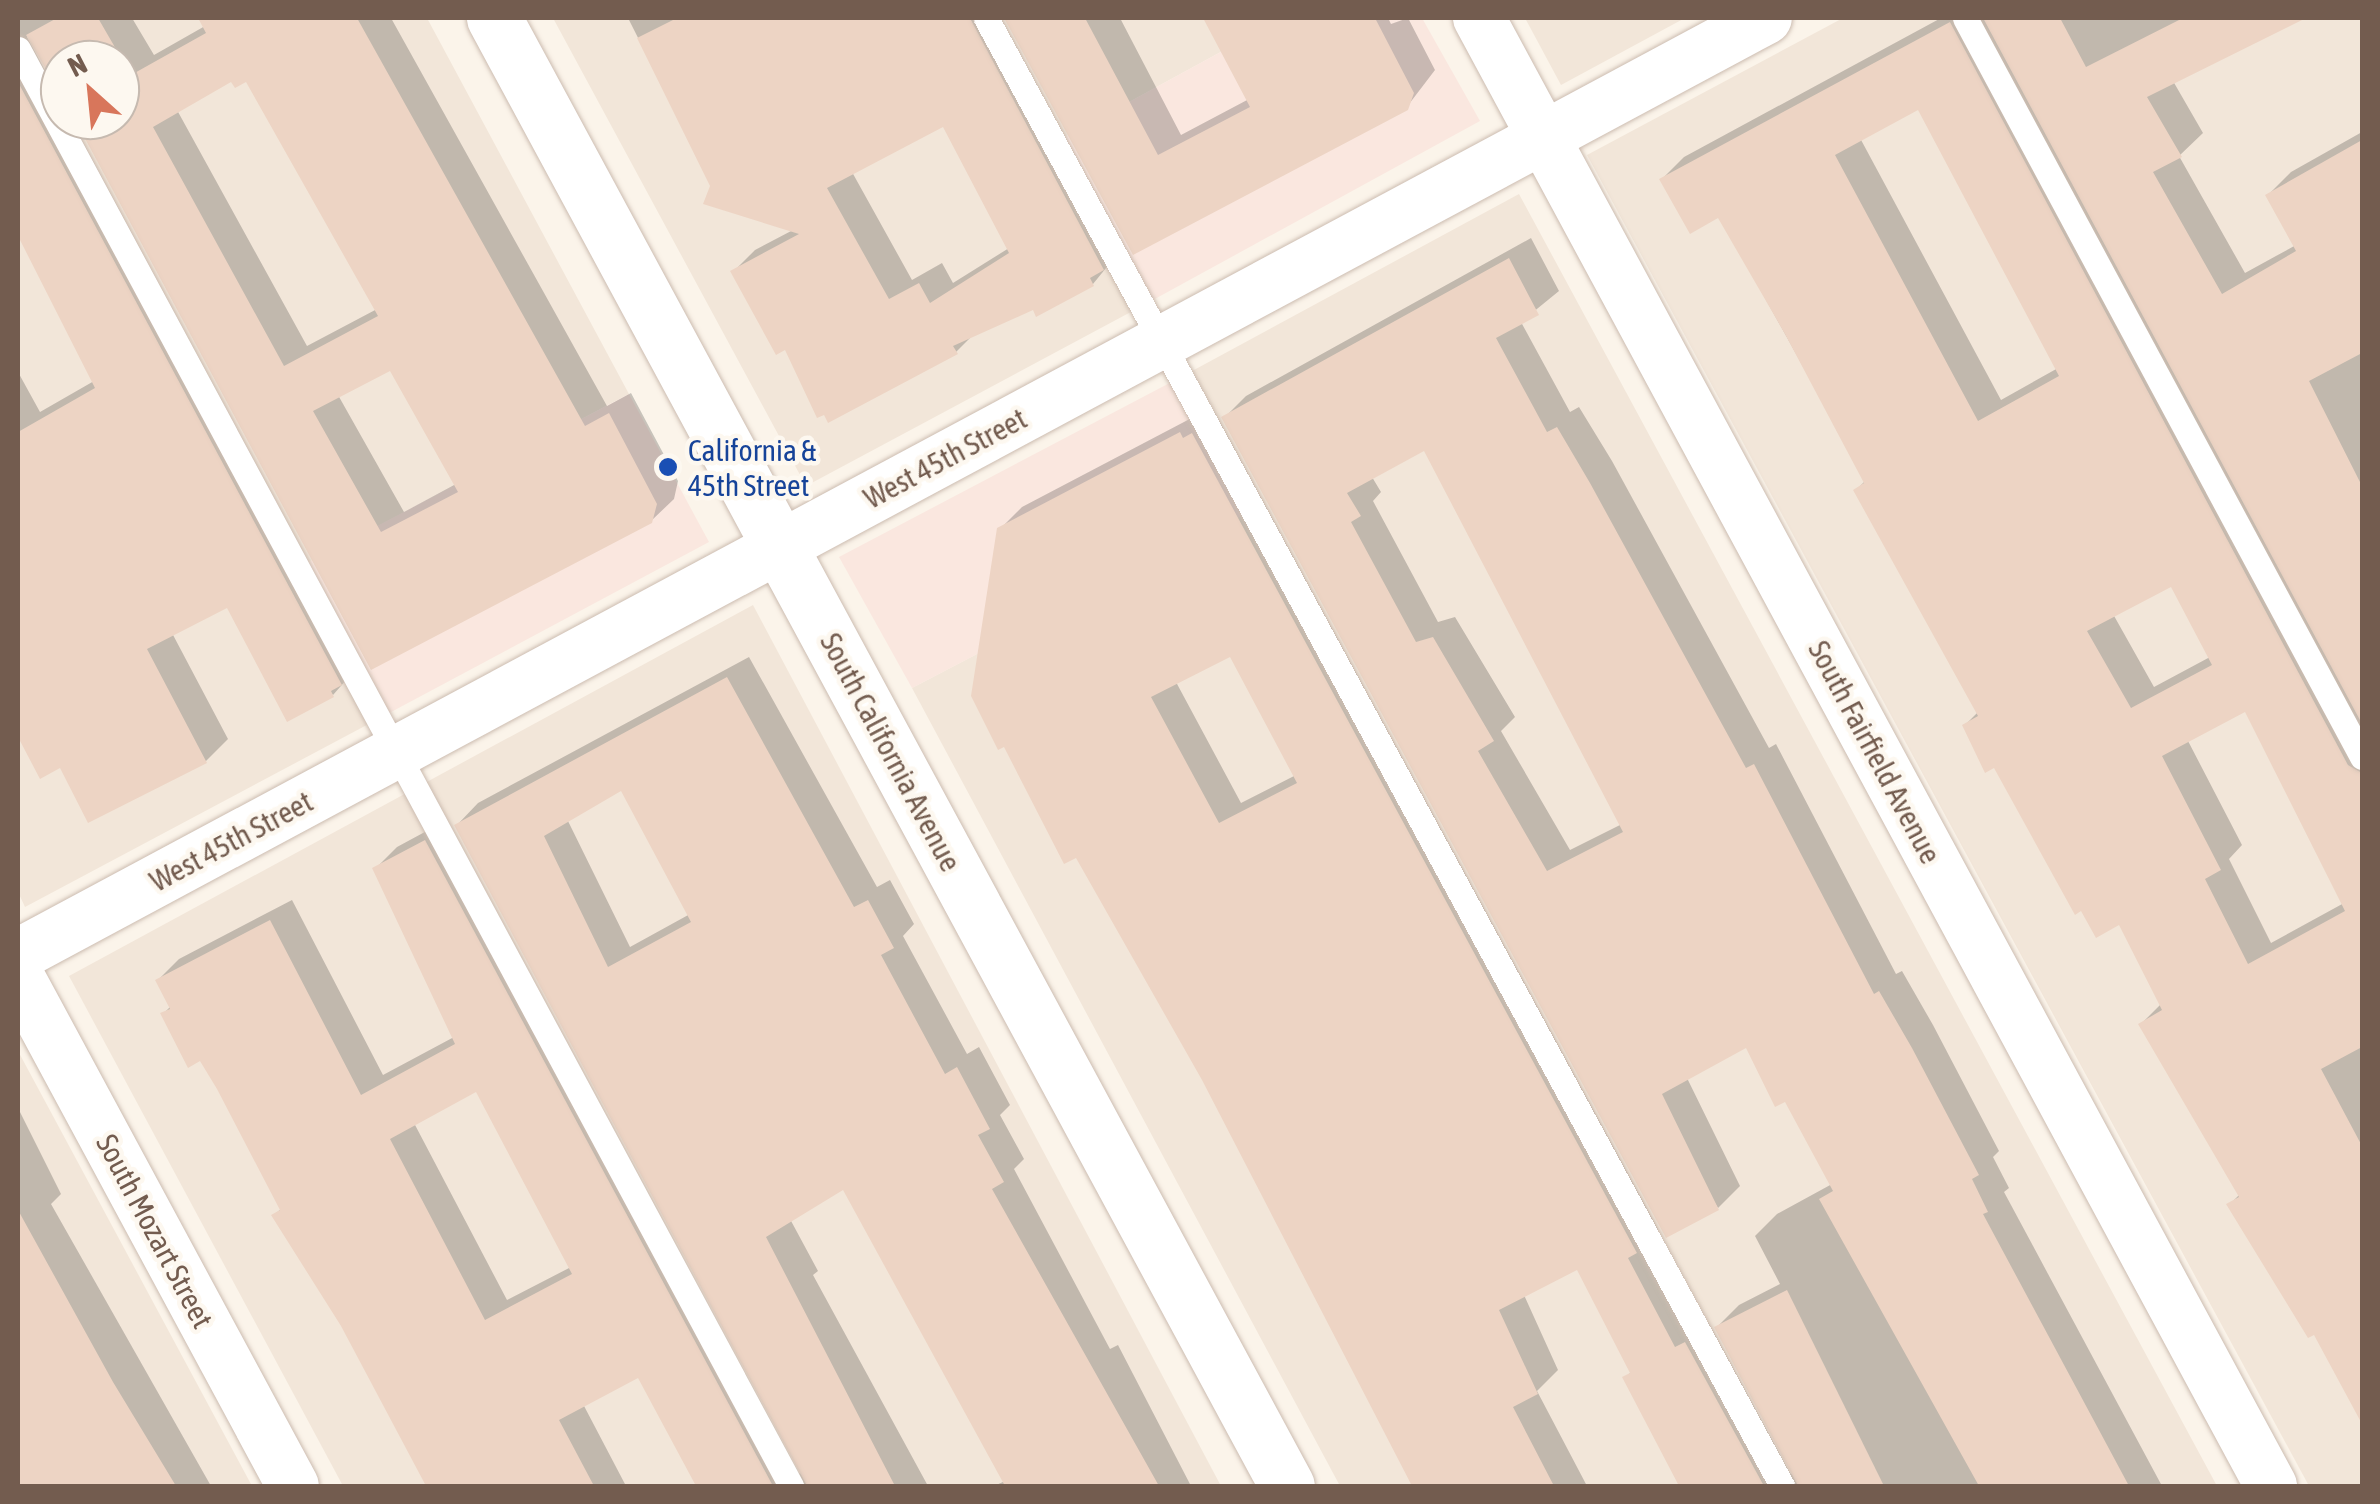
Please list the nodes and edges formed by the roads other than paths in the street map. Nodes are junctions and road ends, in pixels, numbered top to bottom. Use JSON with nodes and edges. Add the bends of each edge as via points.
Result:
{"nodes":[{"id":1,"x":494,"y":18,"type":"edge"},
{"id":2,"x":986,"y":18,"type":"edge"},
{"id":3,"x":1480,"y":18,"type":"edge"},
{"id":4,"x":1766,"y":18,"type":"edge"},
{"id":5,"x":1966,"y":18,"type":"edge"},
{"id":6,"x":18,"y":49,"type":"edge"},
{"id":7,"x":1543,"y":136,"type":"junction"},
{"id":8,"x":1161,"y":342,"type":"junction"},
{"id":9,"x":780,"y":547,"type":"junction"},
{"id":10,"x":396,"y":753,"type":"junction"},
{"id":11,"x":2362,"y":757,"type":"edge"},
{"id":12,"x":18,"y":955,"type":"edge"},
{"id":13,"x":18,"y":976,"type":"edge"},
{"id":14,"x":293,"y":1486,"type":"edge"},
{"id":15,"x":792,"y":1486,"type":"edge"},
{"id":16,"x":1287,"y":1486,"type":"edge"},
{"id":17,"x":1782,"y":1486,"type":"edge"},
{"id":18,"x":2271,"y":1486,"type":"edge"}],
"edges":[{"from":1,"to":9,"type":"main road","name":"South California Avenue"},
{"from":2,"to":8,"type":"lane"},
{"from":3,"to":7,"type":"street","name":"South Fairfield Avenue"},
{"from":4,"to":7,"type":"street","name":"West 45th Street"},
{"from":5,"to":11,"type":"lane"},
{"from":6,"to":10,"type":"lane"},
{"from":7,"to":8,"type":"street","name":"West 45th Street"},
{"from":7,"to":18,"type":"street","name":"South Fairfield Avenue"},
{"from":8,"to":9,"type":"street","name":"West 45th Street"},
{"from":8,"to":17,"type":"lane"},
{"from":9,"to":10,"type":"street","name":"West 45th Street"},
{"from":9,"to":16,"type":"main road","name":"South California Avenue"},
{"from":10,"to":12,"type":"street","name":"West 45th Street"},
{"from":10,"to":15,"type":"lane"},
{"from":13,"to":14,"type":"street","name":"South Mozart Street"}]}
